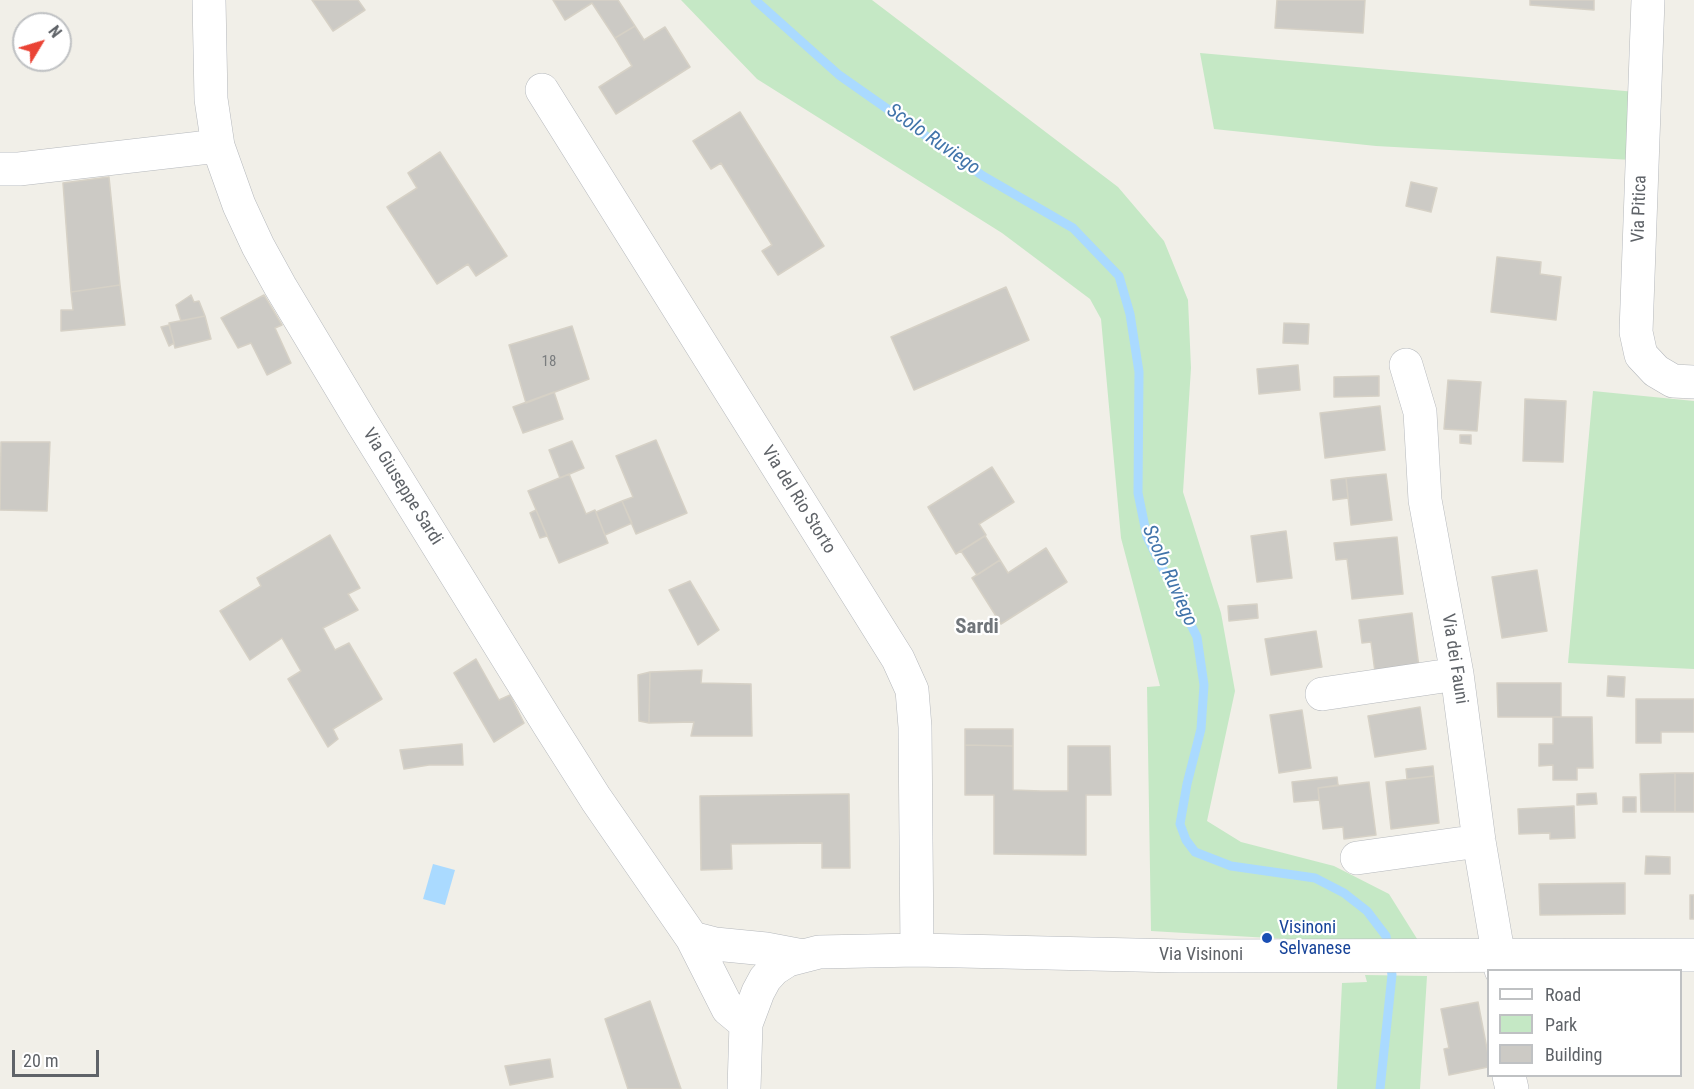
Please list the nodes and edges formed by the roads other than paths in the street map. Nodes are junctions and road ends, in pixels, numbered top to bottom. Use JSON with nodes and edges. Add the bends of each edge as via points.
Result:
{"nodes":[{"id":1,"x":208,"y":0,"type":"edge"},
{"id":2,"x":1648,"y":0,"type":"edge"},
{"id":3,"x":542,"y":90,"type":"dead end"},
{"id":4,"x":218,"y":146,"type":"junction"},
{"id":5,"x":0,"y":169,"type":"edge"},
{"id":6,"x":1406,"y":365,"type":"dead end"},
{"id":7,"x":1694,"y":382,"type":"edge"},
{"id":8,"x":1457,"y":674,"type":"junction"},
{"id":9,"x":1322,"y":694,"type":"dead end"},
{"id":10,"x":1479,"y":841,"type":"junction"},
{"id":11,"x":1357,"y":858,"type":"dead end"},
{"id":12,"x":692,"y":938,"type":"junction"},
{"id":13,"x":917,"y":950,"type":"junction"},
{"id":14,"x":1694,"y":955,"type":"edge"},
{"id":15,"x":803,"y":956,"type":"junction"},
{"id":16,"x":1500,"y":962,"type":"edge"},
{"id":17,"x":746,"y":1024,"type":"junction"},
{"id":18,"x":744,"y":1089,"type":"edge"}],
"edges":[{"from":1,"to":4,"type":"street","name":"Via Giuseppe Sardi","via":[[211,99]]},
{"from":2,"to":7,"type":"street","name":"Via Pitica","via":[[1636,332],[1641,354],[1656,371],[1674,381]]},
{"from":3,"to":13,"type":"street","name":"Via del Rio Storto","via":[[898,659],[912,690]]},
{"from":4,"to":5,"type":"street"},
{"from":4,"to":12,"type":"street","name":"Via Giuseppe Sardi","via":[[239,205],[286,296],[549,725]]},
{"from":6,"to":8,"type":"street","name":"Via dei Fauni","via":[[1420,412],[1425,500]]},
{"from":8,"to":9,"type":"street"},
{"from":8,"to":10,"type":"street","name":"Via dei Fauni"},
{"from":10,"to":11,"type":"street"},
{"from":10,"to":16,"type":"street","name":"Via dei Fauni"},
{"from":12,"to":15,"type":"street"},
{"from":12,"to":17,"type":"street","name":"Via Giuseppe Sardi","via":[[728,1009]]},
{"from":13,"to":15,"type":"street","name":"Via Visinoni","via":[[819,952]]},
{"from":13,"to":16,"type":"street","name":"Via Visinoni","via":[[1179,956],[1418,955]]},
{"from":14,"to":16,"type":"street","name":"Via Visinoni"},
{"from":15,"to":17,"type":"street","name":"Via Visinoni","via":[[788,960],[765,979]]},
{"from":17,"to":18,"type":"street","name":"Via Visinoni"}]}
